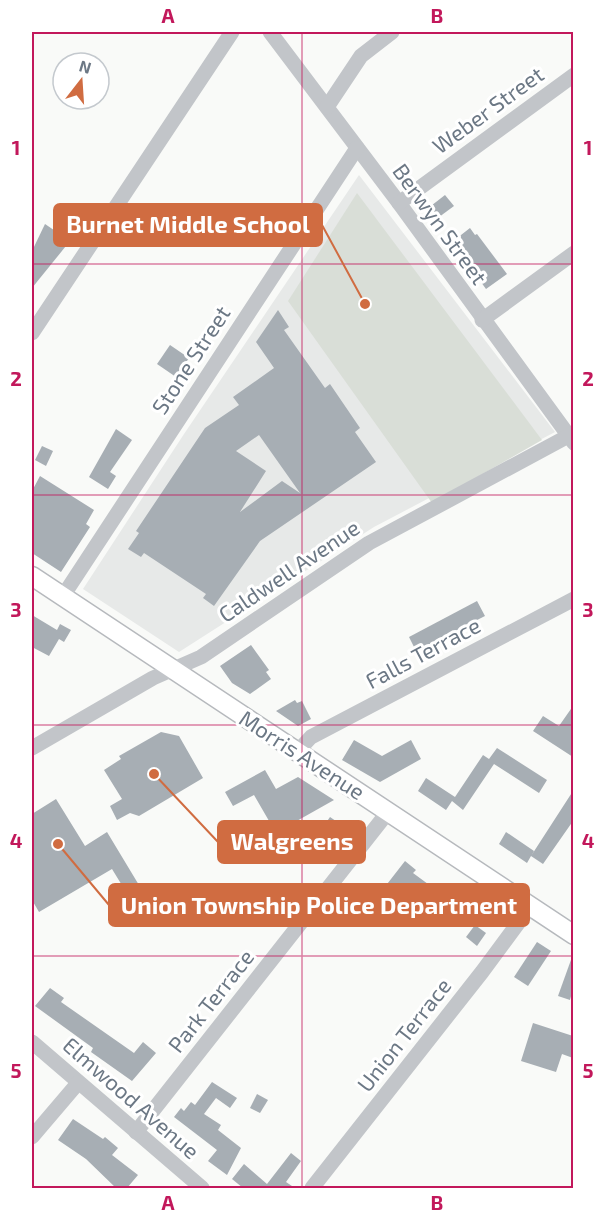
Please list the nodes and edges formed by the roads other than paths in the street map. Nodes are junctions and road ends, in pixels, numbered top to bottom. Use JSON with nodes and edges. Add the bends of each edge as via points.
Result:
{"nodes":[{"id":1,"x":232,"y":32,"type":"edge"},
{"id":2,"x":270,"y":32,"type":"edge"},
{"id":3,"x":392,"y":32,"type":"edge"},
{"id":4,"x":573,"y":75,"type":"edge"},
{"id":5,"x":327,"y":107,"type":"junction"},
{"id":6,"x":357,"y":148,"type":"junction"},
{"id":7,"x":399,"y":203,"type":"junction"},
{"id":8,"x":573,"y":253,"type":"edge"},
{"id":9,"x":482,"y":320,"type":"junction"},
{"id":10,"x":32,"y":333,"type":"edge"},
{"id":11,"x":572,"y":438,"type":"edge"},
{"id":12,"x":32,"y":576,"type":"edge"},
{"id":13,"x":63,"y":596,"type":"junction"},
{"id":14,"x":573,"y":599,"type":"edge"},
{"id":15,"x":174,"y":671,"type":"junction"},
{"id":16,"x":32,"y":748,"type":"edge"},
{"id":17,"x":297,"y":752,"type":"junction"},
{"id":18,"x":388,"y":812,"type":"junction"},
{"id":19,"x":530,"y":907,"type":"junction"},
{"id":20,"x":573,"y":935,"type":"edge"},
{"id":21,"x":32,"y":1042,"type":"edge"},
{"id":22,"x":78,"y":1083,"type":"junction"},
{"id":23,"x":136,"y":1132,"type":"junction"},
{"id":24,"x":32,"y":1137,"type":"edge"},
{"id":25,"x":194,"y":1185,"type":"edge"},
{"id":26,"x":312,"y":1188,"type":"edge"}],
"edges":[{"from":1,"to":10,"type":"street"},
{"from":2,"to":5,"type":"street","name":"Berwyn Street"},
{"from":3,"to":5,"type":"street","via":[[361,56]]},
{"from":4,"to":7,"type":"street","name":"Weber Street"},
{"from":5,"to":6,"type":"street","name":"Berwyn Street"},
{"from":6,"to":7,"type":"street","name":"Berwyn Street"},
{"from":6,"to":13,"type":"street","name":"Stone Street"},
{"from":7,"to":9,"type":"street","name":"Berwyn Street"},
{"from":8,"to":9,"type":"street"},
{"from":9,"to":11,"type":"street","name":"Berwyn Street"},
{"from":11,"to":15,"type":"street","name":"Caldwell Avenue","via":[[369,543],[201,657]]},
{"from":12,"to":13,"type":"main road","name":"Morris Avenue"},
{"from":13,"to":15,"type":"main road","name":"Morris Avenue"},
{"from":14,"to":17,"type":"street","name":"Falls Terrace","via":[[311,737]]},
{"from":15,"to":16,"type":"street","name":"Caldwell Avenue","via":[[153,678]]},
{"from":15,"to":17,"type":"main road","name":"Morris Avenue"},
{"from":17,"to":18,"type":"main road","name":"Morris Avenue"},
{"from":18,"to":19,"type":"main road","name":"Morris Avenue"},
{"from":18,"to":23,"type":"street","name":"Park Terrace"},
{"from":19,"to":20,"type":"main road","name":"Morris Avenue"},
{"from":19,"to":26,"type":"street","name":"Union Terrace"},
{"from":21,"to":22,"type":"street","name":"Elmwood Avenue"},
{"from":22,"to":23,"type":"street","name":"Elmwood Avenue"},
{"from":22,"to":24,"type":"street"},
{"from":23,"to":25,"type":"street","name":"Elmwood Avenue"}]}
